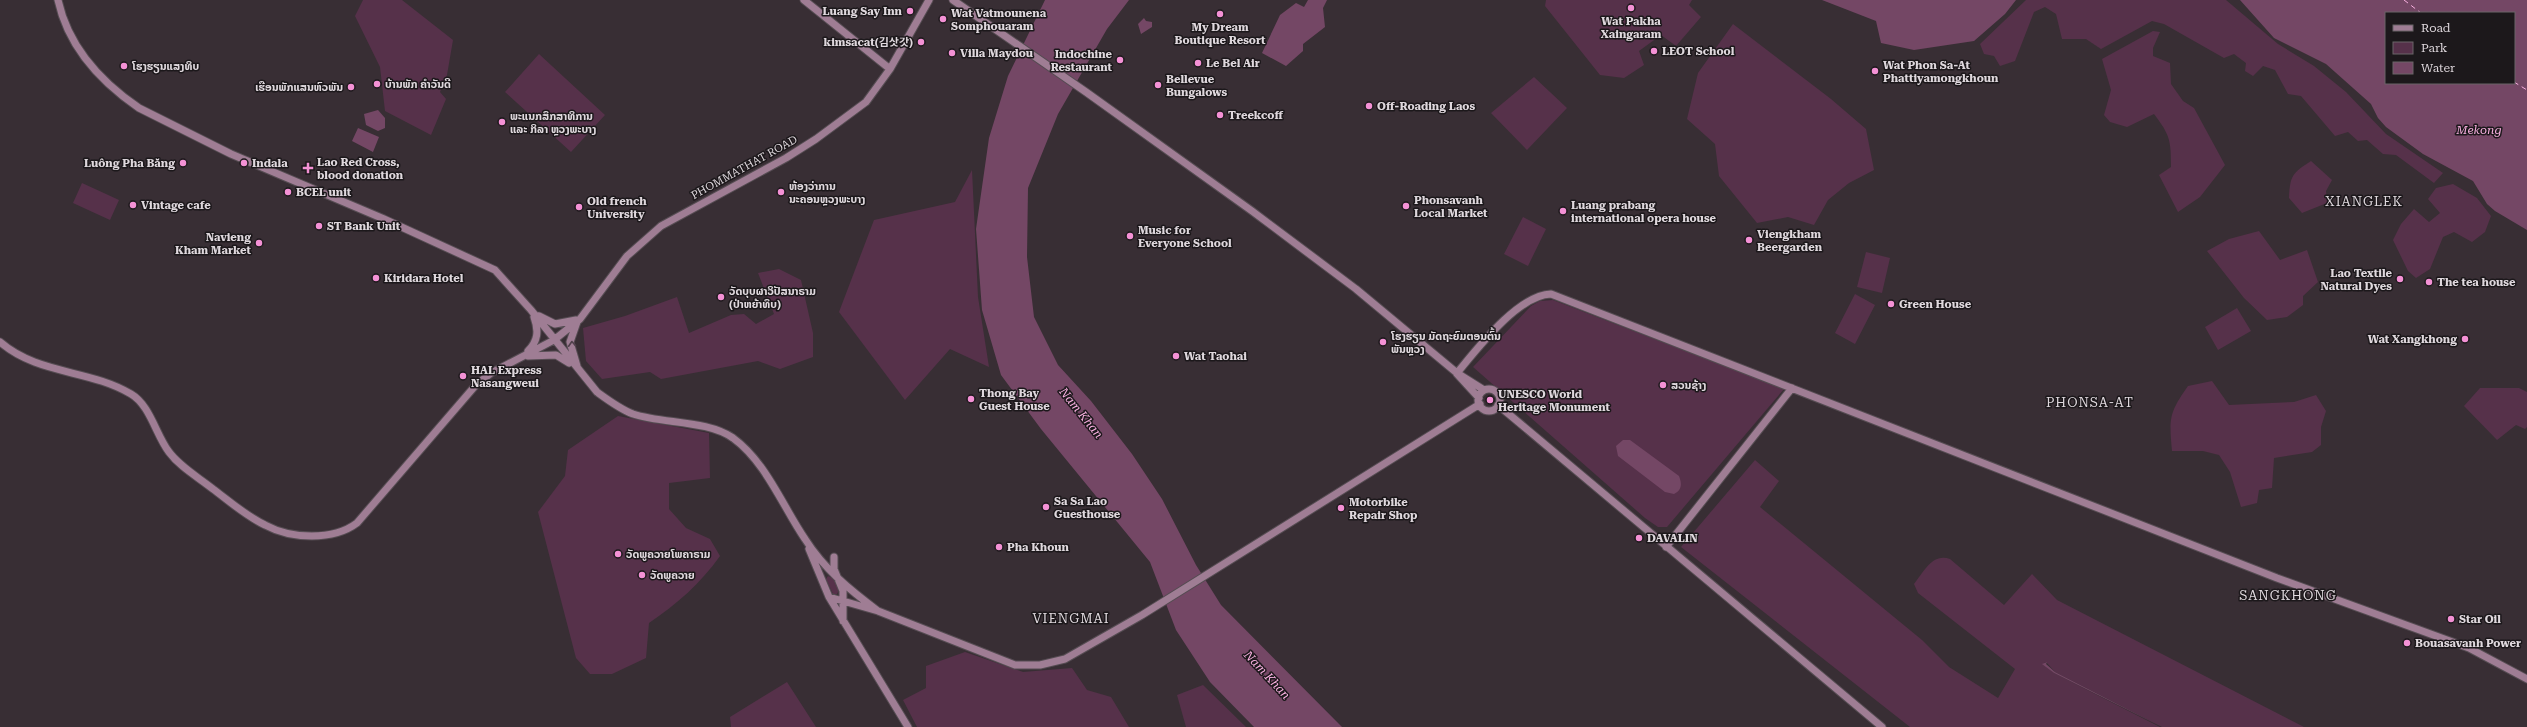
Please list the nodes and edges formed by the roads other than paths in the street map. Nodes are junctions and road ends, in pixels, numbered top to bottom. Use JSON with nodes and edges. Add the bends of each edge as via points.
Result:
{"nodes":[{"id":1,"x":58,"y":0,"type":"edge"},
{"id":2,"x":804,"y":0,"type":"edge"},
{"id":3,"x":929,"y":0,"type":"edge"},
{"id":4,"x":953,"y":0,"type":"edge"},
{"id":5,"x":890,"y":69,"type":"junction"},
{"id":6,"x":531,"y":310,"type":"junction"},
{"id":7,"x":580,"y":319,"type":"junction"},
{"id":8,"x":554,"y":340,"type":"junction"},
{"id":9,"x":0,"y":342,"type":"edge"},
{"id":10,"x":522,"y":356,"type":"junction"},
{"id":11,"x":579,"y":371,"type":"junction"},
{"id":12,"x":1455,"y":371,"type":"junction"},
{"id":13,"x":1792,"y":388,"type":"junction"},
{"id":14,"x":1484,"y":390,"type":"junction"},
{"id":15,"x":1479,"y":401,"type":"junction"},
{"id":16,"x":1498,"y":405,"type":"junction"},
{"id":17,"x":806,"y":541,"type":"junction"},
{"id":18,"x":1666,"y":547,"type":"junction"},
{"id":19,"x":834,"y":557,"type":"dead end"},
{"id":20,"x":824,"y":565,"type":"junction"},
{"id":21,"x":838,"y":580,"type":"junction"},
{"id":22,"x":824,"y":587,"type":"junction"},
{"id":23,"x":829,"y":597,"type":"junction"},
{"id":24,"x":844,"y":601,"type":"junction"},
{"id":25,"x":878,"y":611,"type":"junction"},
{"id":26,"x":843,"y":621,"type":"junction"},
{"id":27,"x":2527,"y":679,"type":"edge"},
{"id":28,"x":908,"y":727,"type":"edge"},
{"id":29,"x":1882,"y":727,"type":"edge"}],
"edges":[{"from":1,"to":6,"type":"main road","via":[[67,29],[82,57],[127,100],[139,108],[231,154],[476,261],[500,275]]},
{"from":2,"to":5,"type":"main road"},
{"from":3,"to":5,"type":"main road","name":"PHOMMATHAT ROAD"},
{"from":4,"to":12,"type":"main road","via":[[1086,92],[1340,276]]},
{"from":5,"to":7,"type":"main road","name":"PHOMMATHAT ROAD","via":[[866,102],[816,139],[678,215],[648,237],[627,256]]},
{"from":6,"to":7,"type":"main road","via":[[544,320],[555,324]]},
{"from":6,"to":8,"type":"main road"},
{"from":6,"to":10,"type":"main road","via":[[538,334],[534,345]]},
{"from":7,"to":8,"type":"main road","name":"PHOMMATHAT ROAD"},
{"from":11,"to":7,"type":"main road","one_way":true,"via":[[570,342],[573,330]]},
{"from":8,"to":10,"type":"main road","name":"PHOMMATHAT ROAD"},
{"from":8,"to":11,"type":"main road"},
{"from":9,"to":10,"type":"main road","name":"PHOMMATHAT ROAD","via":[[21,358],[34,364],[104,382],[133,395],[141,403],[160,438],[177,461],[264,525],[313,537],[334,534],[357,523],[475,386],[491,373]]},
{"from":10,"to":11,"type":"main road","via":[[556,355]]},
{"from":11,"to":17,"type":"main road","via":[[597,392],[632,413],[713,430],[733,438],[751,455]]},
{"from":12,"to":13,"type":"main road","via":[[1528,300],[1551,294]]},
{"from":12,"to":14,"type":"main road"},
{"from":12,"to":15,"type":"main road"},
{"from":13,"to":18,"type":"main road"},
{"from":13,"to":27,"type":"main road","via":[[2277,578],[2469,648]]},
{"from":14,"to":15,"type":"main road"},
{"from":14,"to":16,"type":"main road","via":[[1496,391],[1500,397]]},
{"from":15,"to":16,"type":"main road","via":[[1488,410]]},
{"from":15,"to":25,"type":"main road","via":[[1075,655],[1028,666],[1001,660]]},
{"from":16,"to":18,"type":"main road"},
{"from":17,"to":20,"type":"main road"},
{"from":17,"to":22,"type":"main road"},
{"from":18,"to":29,"type":"main road"},
{"from":19,"to":21,"type":"main road","via":[[833,565]]},
{"from":20,"to":21,"type":"main road"},
{"from":20,"to":22,"type":"main road"},
{"from":21,"to":24,"type":"main road"},
{"from":21,"to":25,"type":"main road"},
{"from":22,"to":23,"type":"main road"},
{"from":23,"to":24,"type":"main road"},
{"from":23,"to":26,"type":"main road"},
{"from":24,"to":25,"type":"main road"},
{"from":24,"to":26,"type":"main road"},
{"from":26,"to":28,"type":"main road"}]}
